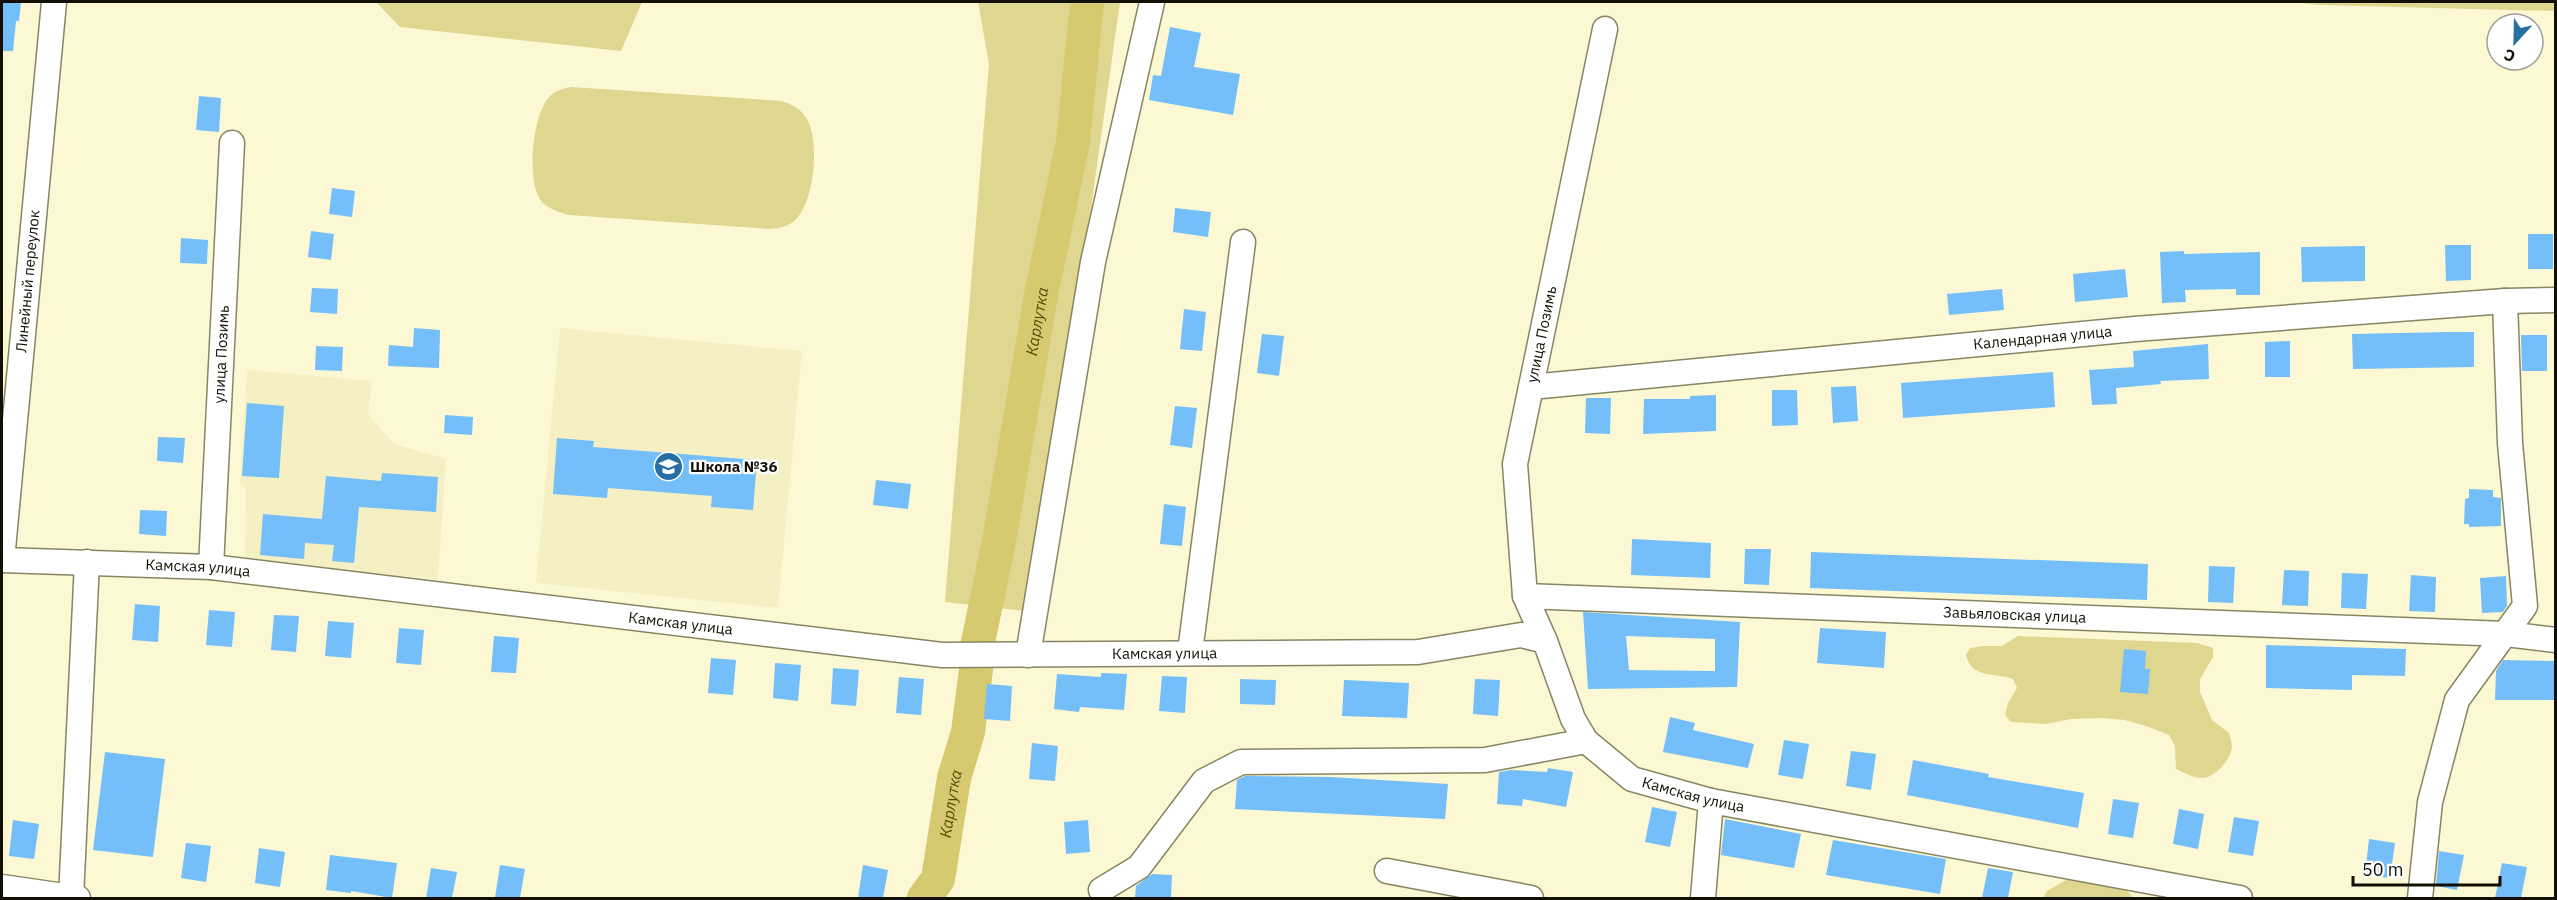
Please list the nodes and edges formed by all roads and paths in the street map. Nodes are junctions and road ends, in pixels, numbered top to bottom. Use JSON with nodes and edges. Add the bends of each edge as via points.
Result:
{"nodes":[{"id":1,"x":54,"y":2,"type":"edge"},
{"id":2,"x":1152,"y":2,"type":"edge"},
{"id":3,"x":1605,"y":29,"type":"dead end"},
{"id":4,"x":232,"y":143,"type":"dead end"},
{"id":5,"x":1243,"y":242,"type":"dead end"},
{"id":6,"x":2556,"y":300,"type":"edge"},
{"id":7,"x":2505,"y":301,"type":"junction"},
{"id":8,"x":1531,"y":387,"type":"junction"},
{"id":9,"x":2,"y":560,"type":"edge"},
{"id":10,"x":87,"y":562,"type":"junction"},
{"id":11,"x":211,"y":567,"type":"junction"},
{"id":12,"x":1526,"y":596,"type":"junction"},
{"id":13,"x":2506,"y":634,"type":"junction"},
{"id":14,"x":2556,"y":640,"type":"edge"},
{"id":15,"x":1545,"y":641,"type":"junction"},
{"id":16,"x":1190,"y":652,"type":"junction"},
{"id":17,"x":1028,"y":655,"type":"junction"},
{"id":18,"x":1586,"y":741,"type":"junction"},
{"id":19,"x":1711,"y":801,"type":"junction"},
{"id":20,"x":1387,"y":871,"type":"dead end"},
{"id":21,"x":2,"y":887,"type":"edge"},
{"id":22,"x":1101,"y":890,"type":"dead end"},
{"id":23,"x":75,"y":898,"type":"edge"},
{"id":24,"x":1532,"y":898,"type":"edge"},
{"id":25,"x":1704,"y":898,"type":"edge"},
{"id":26,"x":2240,"y":898,"type":"edge"},
{"id":27,"x":2420,"y":898,"type":"edge"}],
"edges":[{"from":1,"to":9,"type":"street","name":"Линейный переулок"},
{"from":2,"to":17,"type":"street","via":[[1093,262]]},
{"from":3,"to":8,"type":"street","name":"улица Позимь"},
{"from":4,"to":11,"type":"street","name":"улица Позимь"},
{"from":5,"to":16,"type":"street"},
{"from":6,"to":7,"type":"street","name":"Календарная улица"},
{"from":7,"to":8,"type":"street","name":"Календарная улица","via":[[2135,329]]},
{"from":7,"to":13,"type":"street","via":[[2510,443],[2525,606]]},
{"from":8,"to":12,"type":"street","name":"улица Позимь","via":[[1515,464]]},
{"from":9,"to":10,"type":"street","name":"Камская улица"},
{"from":10,"to":11,"type":"street","name":"Камская улица"},
{"from":10,"to":23,"type":"street"},
{"from":11,"to":17,"type":"street","name":"Камская улица","via":[[942,655]]},
{"from":12,"to":13,"type":"street","name":"Завьяловская улица"},
{"from":12,"to":15,"type":"street","name":"улица Позимь"},
{"from":13,"to":14,"type":"street"},
{"from":13,"to":27,"type":"street","via":[[2457,700],[2430,802]]},
{"from":15,"to":16,"type":"street","name":"Камская улица","via":[[1521,635],[1418,652]]},
{"from":15,"to":18,"type":"street","name":"Камская улица","via":[[1573,719]]},
{"from":16,"to":17,"type":"street","name":"Камская улица"},
{"from":18,"to":19,"type":"street","name":"Камская улица","via":[[1632,779]]},
{"from":18,"to":22,"type":"street","via":[[1485,760],[1241,762],[1204,781],[1139,867]]},
{"from":19,"to":25,"type":"street"},
{"from":19,"to":26,"type":"street","name":"Камская улица"},
{"from":20,"to":24,"type":"street"},
{"from":21,"to":23,"type":"street"}]}
